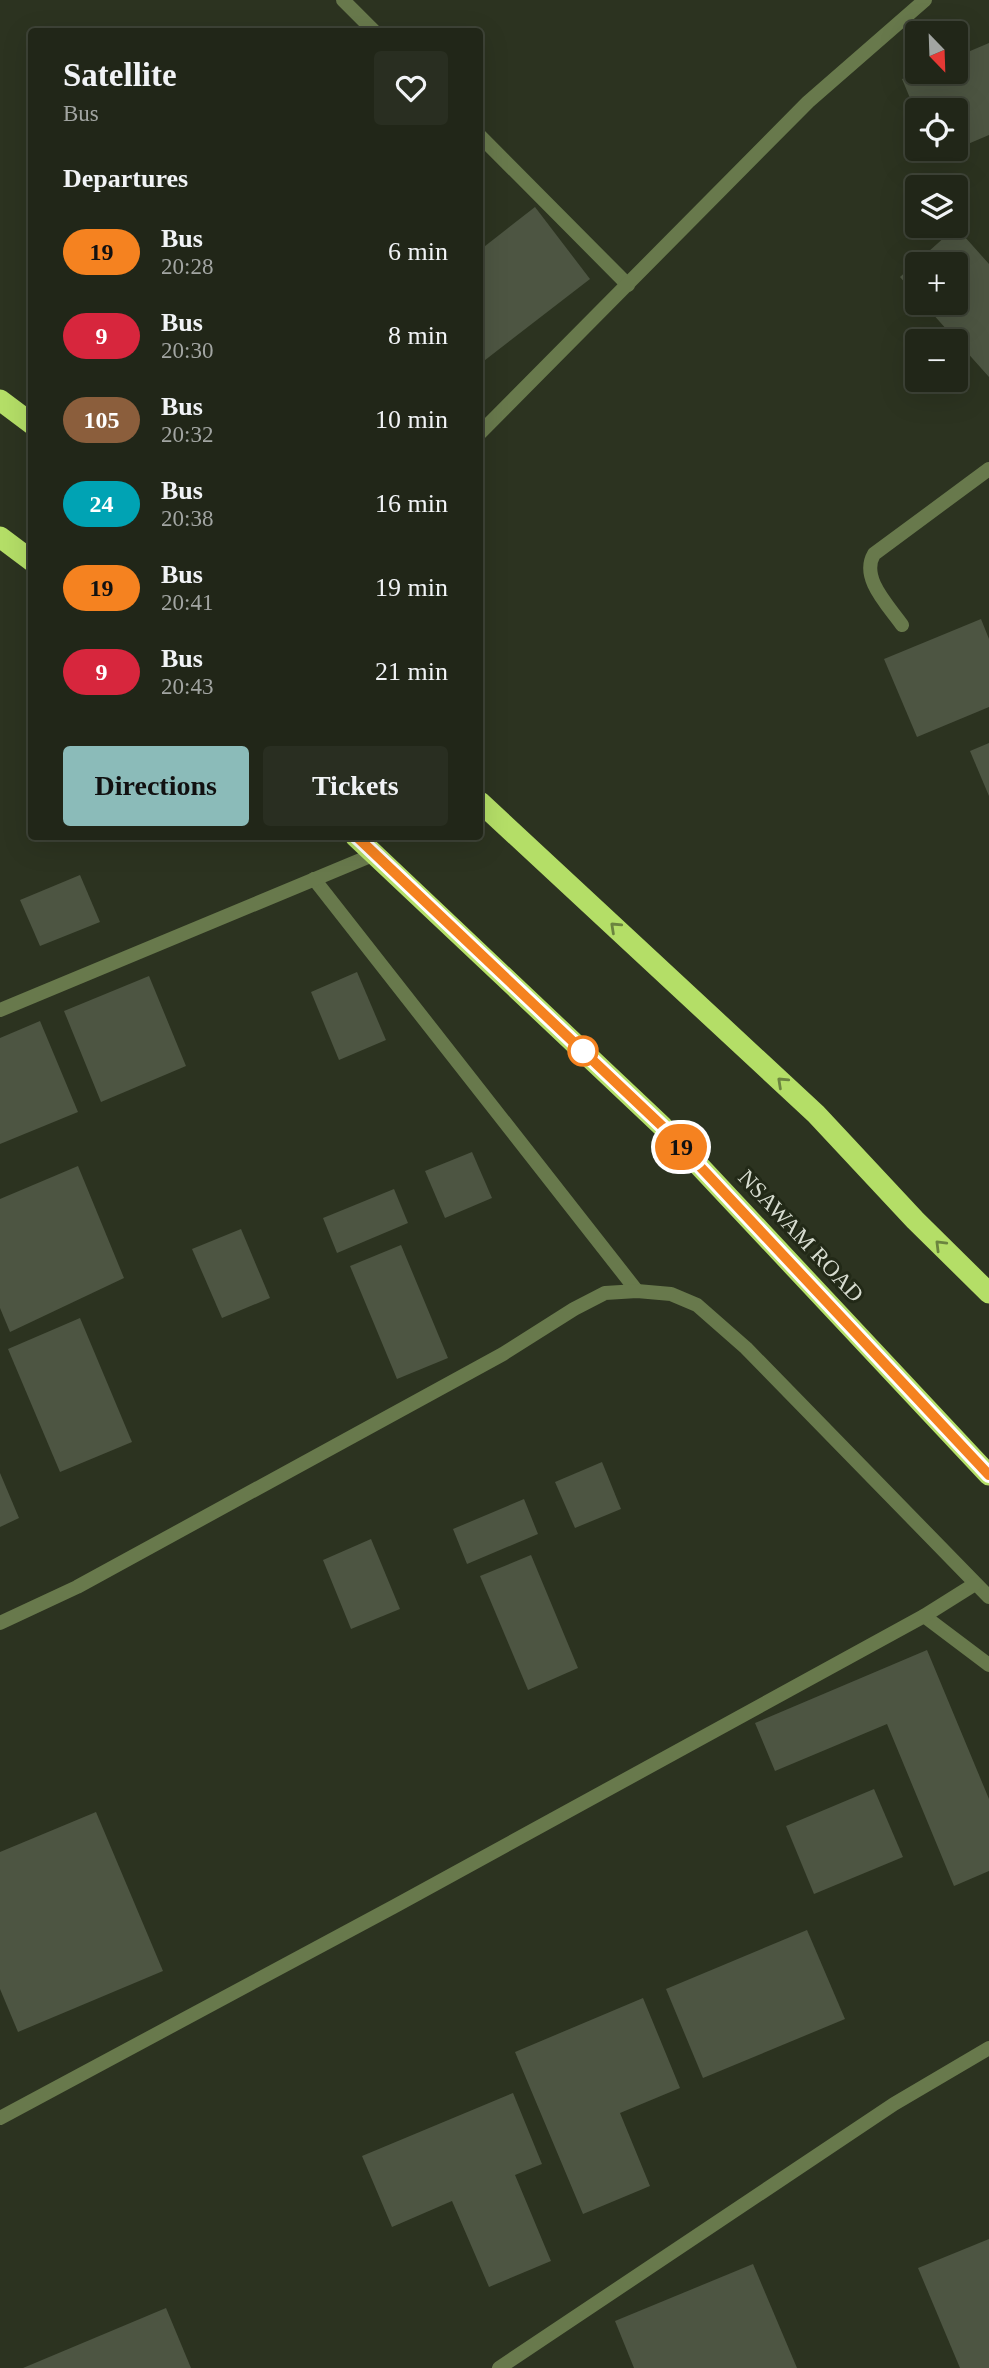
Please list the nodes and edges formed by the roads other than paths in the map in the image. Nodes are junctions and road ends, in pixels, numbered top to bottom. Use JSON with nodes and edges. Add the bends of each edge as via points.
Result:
{"nodes":[{"id":1,"x":343,"y":0,"type":"edge"},
{"id":2,"x":925,"y":0,"type":"edge"},
{"id":3,"x":371,"y":28,"type":"edge"},
{"id":4,"x":483,"y":139,"type":"edge"},
{"id":5,"x":628,"y":285,"type":"junction"},
{"id":6,"x":0,"y":400,"type":"edge"},
{"id":7,"x":28,"y":421,"type":"edge"},
{"id":8,"x":483,"y":430,"type":"edge"},
{"id":9,"x":989,"y":469,"type":"edge"},
{"id":10,"x":0,"y":537,"type":"edge"},
{"id":11,"x":28,"y":558,"type":"edge"},
{"id":12,"x":902,"y":625,"type":"dead end"},
{"id":13,"x":483,"y":805,"type":"edge"},
{"id":14,"x":359,"y":840,"type":"edge"},
{"id":15,"x":374,"y":854,"type":"junction"},
{"id":16,"x":313,"y":879,"type":"junction"},
{"id":17,"x":0,"y":1010,"type":"edge"},
{"id":18,"x":637,"y":1291,"type":"junction"},
{"id":19,"x":989,"y":1293,"type":"edge"},
{"id":20,"x":989,"y":1475,"type":"edge"},
{"id":21,"x":975,"y":1584,"type":"junction"},
{"id":22,"x":989,"y":1597,"type":"edge"},
{"id":23,"x":924,"y":1616,"type":"junction"},
{"id":24,"x":0,"y":1623,"type":"edge"},
{"id":25,"x":989,"y":1665,"type":"edge"},
{"id":26,"x":989,"y":2048,"type":"edge"},
{"id":27,"x":0,"y":2118,"type":"edge"},
{"id":28,"x":499,"y":2368,"type":"edge"}],
"edges":[{"from":1,"to":3,"type":"street"},
{"from":2,"to":5,"type":"street","via":[[808,102]]},
{"from":4,"to":5,"type":"street"},
{"from":5,"to":8,"type":"street"},
{"from":6,"to":7,"type":"highway"},
{"from":9,"to":12,"type":"street","via":[[879,548],[870,560],[873,583]]},
{"from":10,"to":11,"type":"highway"},
{"from":19,"to":13,"type":"highway","one_way":true,"via":[[816,1114]]},
{"from":14,"to":15,"type":"highway","name":"NSAWAM ROAD"},
{"from":15,"to":16,"type":"street"},
{"from":15,"to":20,"type":"highway","name":"NSAWAM ROAD","via":[[662,1126]]},
{"from":16,"to":17,"type":"street"},
{"from":16,"to":18,"type":"street"},
{"from":18,"to":21,"type":"street","via":[[671,1294],[697,1305],[746,1348]]},
{"from":18,"to":24,"type":"street","via":[[605,1293],[573,1309],[503,1354],[77,1587]]},
{"from":21,"to":22,"type":"street"},
{"from":21,"to":23,"type":"street"},
{"from":23,"to":25,"type":"street"},
{"from":23,"to":27,"type":"street"},
{"from":26,"to":28,"type":"street","via":[[894,2104]]}]}
